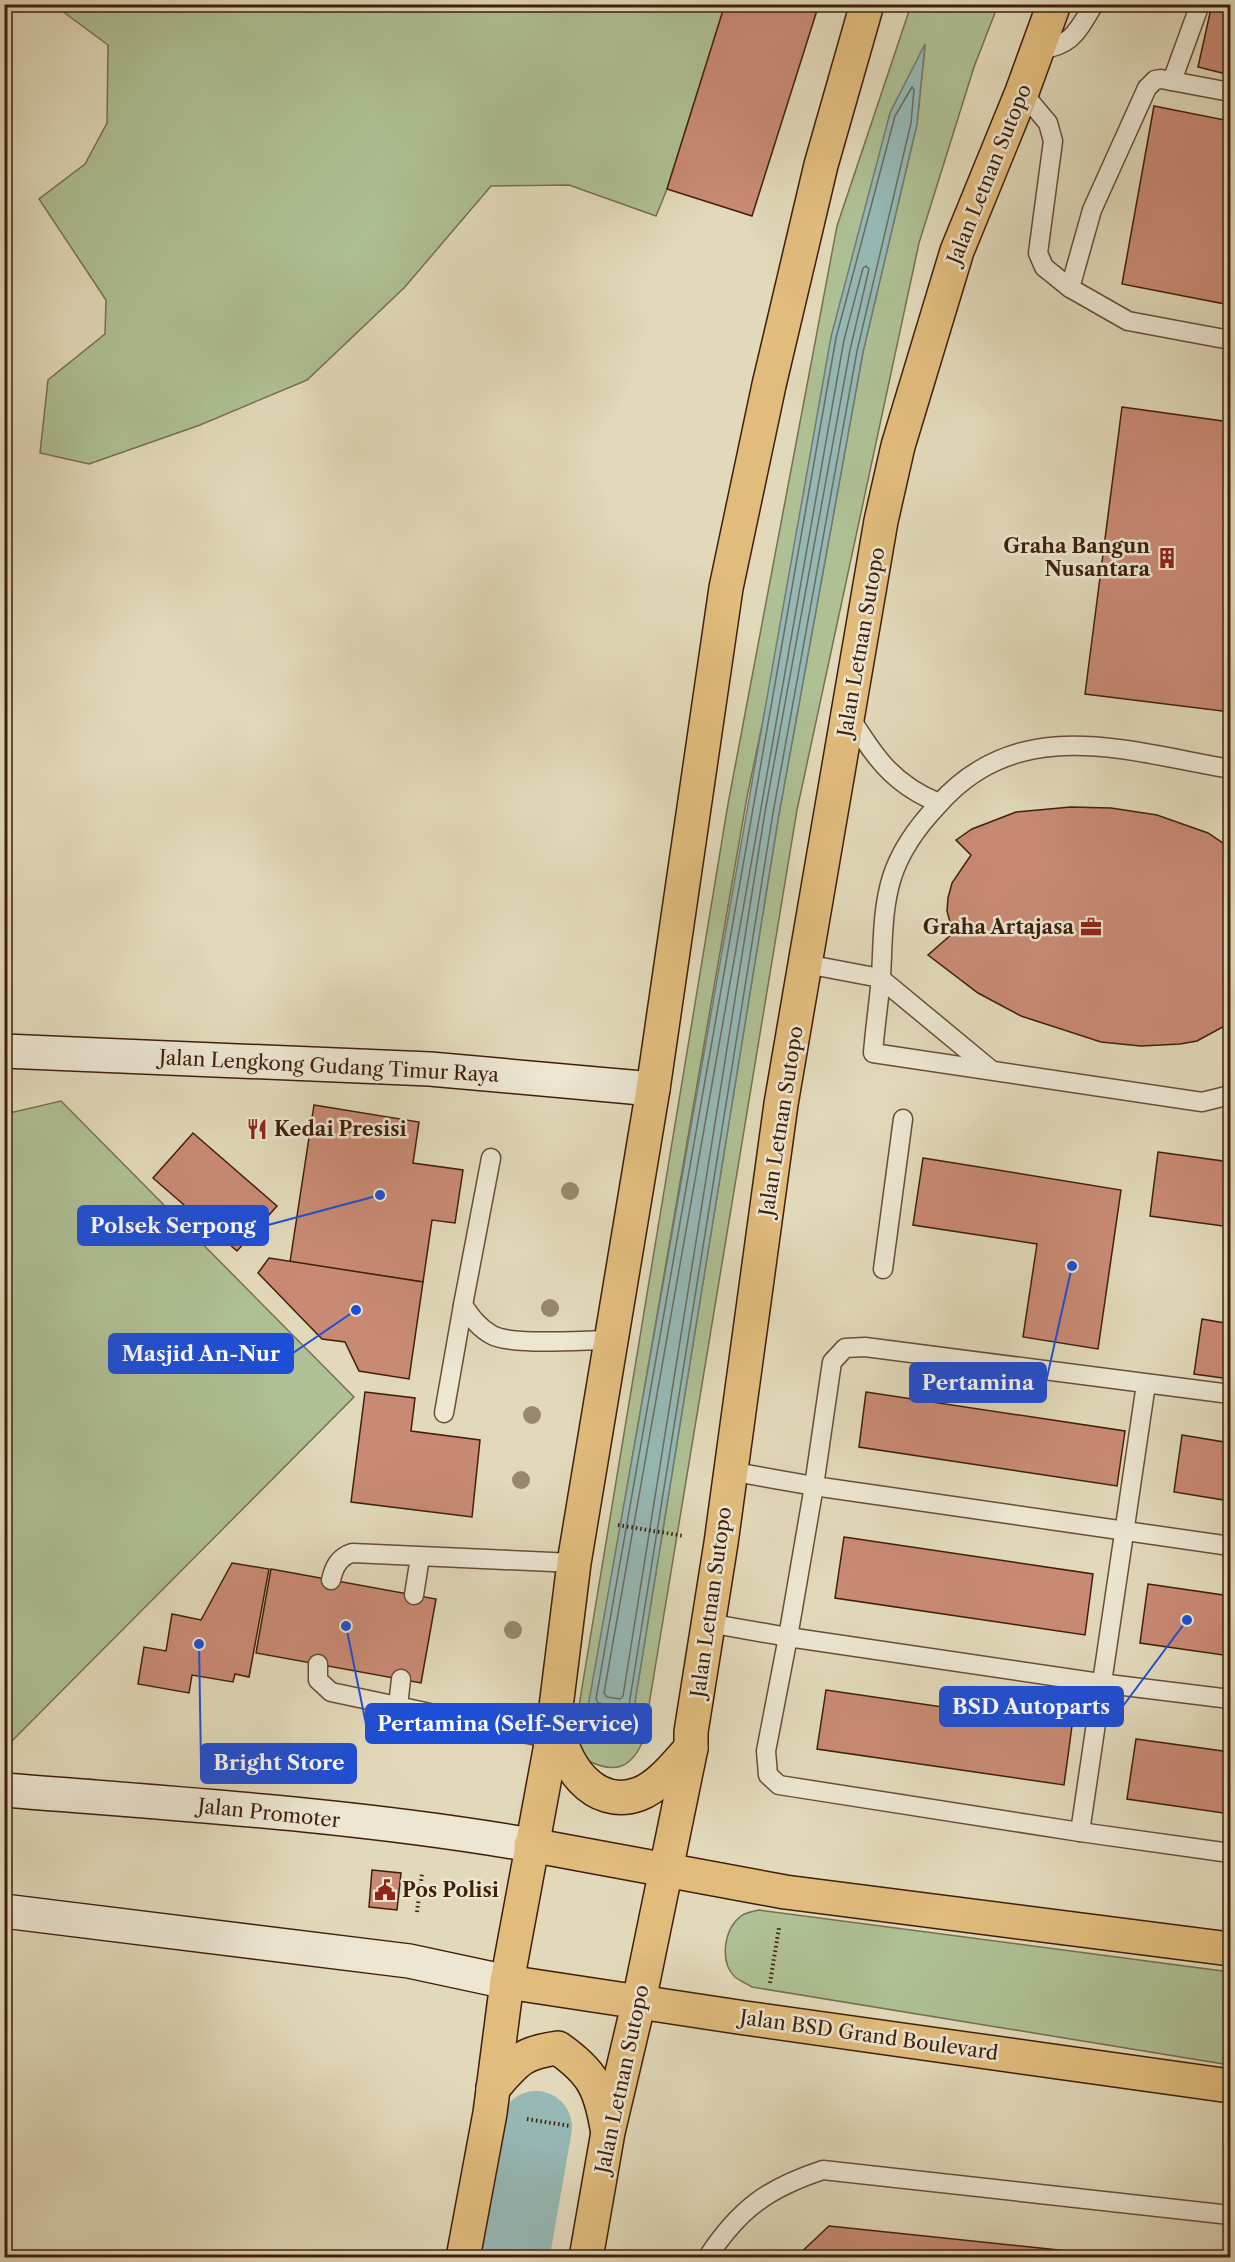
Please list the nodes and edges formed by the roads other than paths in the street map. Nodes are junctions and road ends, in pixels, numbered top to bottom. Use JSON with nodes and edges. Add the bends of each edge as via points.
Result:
{"nodes":[{"id":1,"x":867,"y":4,"type":"edge"},
{"id":2,"x":1054,"y":4,"type":"edge"},
{"id":3,"x":1094,"y":4,"type":"edge"},
{"id":4,"x":1200,"y":4,"type":"edge"},
{"id":5,"x":1038,"y":50,"type":"junction"},
{"id":6,"x":1172,"y":81,"type":"junction"},
{"id":7,"x":1022,"y":92,"type":"junction"},
{"id":8,"x":1230,"y":92,"type":"edge"},
{"id":9,"x":1070,"y":288,"type":"junction"},
{"id":10,"x":1230,"y":340,"type":"edge"},
{"id":11,"x":848,"y":714,"type":"junction"},
{"id":12,"x":1230,"y":770,"type":"edge"},
{"id":13,"x":939,"y":803,"type":"junction"},
{"id":14,"x":806,"y":964,"type":"junction"},
{"id":15,"x":880,"y":978,"type":"junction"},
{"id":16,"x":4,"y":1051,"type":"edge"},
{"id":17,"x":991,"y":1070,"type":"junction"},
{"id":18,"x":653,"y":1089,"type":"junction"},
{"id":19,"x":1230,"y":1095,"type":"edge"},
{"id":20,"x":903,"y":1119,"type":"dead end"},
{"id":21,"x":491,"y":1158,"type":"dead end"},
{"id":22,"x":884,"y":1269,"type":"dead end"},
{"id":23,"x":463,"y":1305,"type":"junction"},
{"id":24,"x":609,"y":1340,"type":"junction"},
{"id":25,"x":1146,"y":1384,"type":"junction"},
{"id":26,"x":1230,"y":1394,"type":"edge"},
{"id":27,"x":444,"y":1413,"type":"dead end"},
{"id":28,"x":729,"y":1471,"type":"junction"},
{"id":29,"x":814,"y":1486,"type":"junction"},
{"id":30,"x":1124,"y":1531,"type":"junction"},
{"id":31,"x":1230,"y":1546,"type":"edge"},
{"id":32,"x":420,"y":1557,"type":"junction"},
{"id":33,"x":574,"y":1563,"type":"junction"},
{"id":34,"x":331,"y":1580,"type":"dead end"},
{"id":35,"x":414,"y":1594,"type":"dead end"},
{"id":36,"x":708,"y":1623,"type":"junction"},
{"id":37,"x":788,"y":1637,"type":"junction"},
{"id":38,"x":318,"y":1664,"type":"dead end"},
{"id":39,"x":401,"y":1679,"type":"dead end"},
{"id":40,"x":1100,"y":1683,"type":"junction"},
{"id":41,"x":1230,"y":1699,"type":"edge"},
{"id":42,"x":398,"y":1706,"type":"junction"},
{"id":43,"x":554,"y":1724,"type":"junction"},
{"id":44,"x":691,"y":1748,"type":"junction"},
{"id":45,"x":4,"y":1790,"type":"edge"},
{"id":46,"x":1080,"y":1832,"type":"junction"},
{"id":47,"x":531,"y":1845,"type":"junction"},
{"id":48,"x":1230,"y":1853,"type":"edge"},
{"id":49,"x":664,"y":1871,"type":"junction"},
{"id":50,"x":4,"y":1911,"type":"edge"},
{"id":51,"x":1230,"y":1949,"type":"edge"},
{"id":52,"x":507,"y":1982,"type":"junction"},
{"id":53,"x":639,"y":2001,"type":"junction"},
{"id":54,"x":1230,"y":2086,"type":"edge"},
{"id":55,"x":493,"y":2088,"type":"junction"},
{"id":56,"x":608,"y":2132,"type":"junction"},
{"id":57,"x":1230,"y":2215,"type":"edge"},
{"id":58,"x":463,"y":2258,"type":"edge"},
{"id":59,"x":586,"y":2258,"type":"edge"},
{"id":60,"x":707,"y":2258,"type":"edge"}],
"edges":[{"from":1,"to":18,"type":"main road","via":[[821,165],[726,588]]},
{"from":2,"to":5,"type":"main road","name":"Jalan Letnan Sutopo"},
{"from":3,"to":5,"type":"lane","via":[[1072,39],[1054,48]]},
{"from":4,"to":6,"type":"lane"},
{"from":5,"to":7,"type":"main road","name":"Jalan Letnan Sutopo"},
{"from":6,"to":8,"type":"lane"},
{"from":6,"to":9,"type":"lane","via":[[1155,80],[1147,88],[1092,210]]},
{"from":7,"to":9,"type":"lane","via":[[1041,113],[1053,141],[1038,253],[1044,267]]},
{"from":7,"to":11,"type":"main road","name":"Jalan Letnan Sutopo","via":[[957,251],[898,446]]},
{"from":9,"to":10,"type":"lane","via":[[1128,321]]},
{"from":11,"to":13,"type":"lane","via":[[887,772],[916,793]]},
{"from":11,"to":14,"type":"main road","name":"Jalan Letnan Sutopo"},
{"from":12,"to":13,"type":"lane","via":[[1108,748],[1057,745],[980,766]]},
{"from":13,"to":15,"type":"lane","via":[[920,825],[892,877]]},
{"from":14,"to":15,"type":"lane"},
{"from":14,"to":28,"type":"main road","name":"Jalan Letnan Sutopo","via":[[781,1104]]},
{"from":15,"to":17,"type":"lane"},
{"from":15,"to":17,"type":"lane","via":[[873,1053]]},
{"from":16,"to":18,"type":"street","name":"Jalan Lengkong Gudang Timur Raya","via":[[430,1069]]},
{"from":17,"to":19,"type":"lane","via":[[1202,1102]]},
{"from":18,"to":24,"type":"main road"},
{"from":20,"to":22,"type":"lane"},
{"from":21,"to":23,"type":"lane"},
{"from":23,"to":24,"type":"lane","via":[[476,1324],[494,1337],[541,1342]]},
{"from":23,"to":27,"type":"lane"},
{"from":24,"to":33,"type":"main road"},
{"from":25,"to":26,"type":"lane"},
{"from":25,"to":29,"type":"lane","via":[[865,1347],[845,1348],[832,1362]]},
{"from":25,"to":30,"type":"lane"},
{"from":28,"to":29,"type":"lane"},
{"from":28,"to":36,"type":"main road","name":"Jalan Letnan Sutopo"},
{"from":29,"to":30,"type":"lane"},
{"from":29,"to":37,"type":"lane"},
{"from":30,"to":31,"type":"lane"},
{"from":30,"to":40,"type":"lane"},
{"from":32,"to":33,"type":"lane"},
{"from":32,"to":34,"type":"lane","via":[[344,1555]]},
{"from":32,"to":35,"type":"lane"},
{"from":33,"to":43,"type":"main road"},
{"from":36,"to":37,"type":"lane"},
{"from":36,"to":44,"type":"main road","name":"Jalan Letnan Sutopo"},
{"from":37,"to":40,"type":"lane"},
{"from":37,"to":46,"type":"lane","via":[[766,1750],[768,1774],[779,1785]]},
{"from":38,"to":42,"type":"lane","via":[[318,1680],[331,1692]]},
{"from":39,"to":42,"type":"lane"},
{"from":40,"to":41,"type":"lane"},
{"from":40,"to":46,"type":"lane"},
{"from":42,"to":43,"type":"lane"},
{"from":43,"to":44,"type":"main road","via":[[567,1760],[583,1784],[612,1797],[638,1794],[663,1777]]},
{"from":43,"to":47,"type":"main road"},
{"from":44,"to":49,"type":"main road","name":"Jalan Letnan Sutopo"},
{"from":45,"to":47,"type":"street","name":"Jalan Promoter","via":[[211,1806],[458,1832]]},
{"from":46,"to":48,"type":"lane"},
{"from":47,"to":49,"type":"main road"},
{"from":47,"to":52,"type":"main road"},
{"from":49,"to":51,"type":"main road","via":[[785,1892]]},
{"from":49,"to":53,"type":"main road","name":"Jalan Letnan Sutopo"},
{"from":50,"to":52,"type":"street","via":[[409,1961]]},
{"from":52,"to":53,"type":"main road","name":"Jalan BSD Grand Boulevard"},
{"from":52,"to":55,"type":"main road"},
{"from":53,"to":54,"type":"main road","name":"Jalan BSD Grand Boulevard"},
{"from":53,"to":56,"type":"main road","name":"Jalan Letnan Sutopo"},
{"from":55,"to":56,"type":"main road","via":[[530,2052],[558,2048],[582,2066],[597,2086]]},
{"from":55,"to":58,"type":"main road"},
{"from":56,"to":59,"type":"main road","name":"Jalan Letnan Sutopo"},
{"from":57,"to":60,"type":"lane","via":[[823,2170],[787,2182],[754,2202],[725,2230]]}]}
